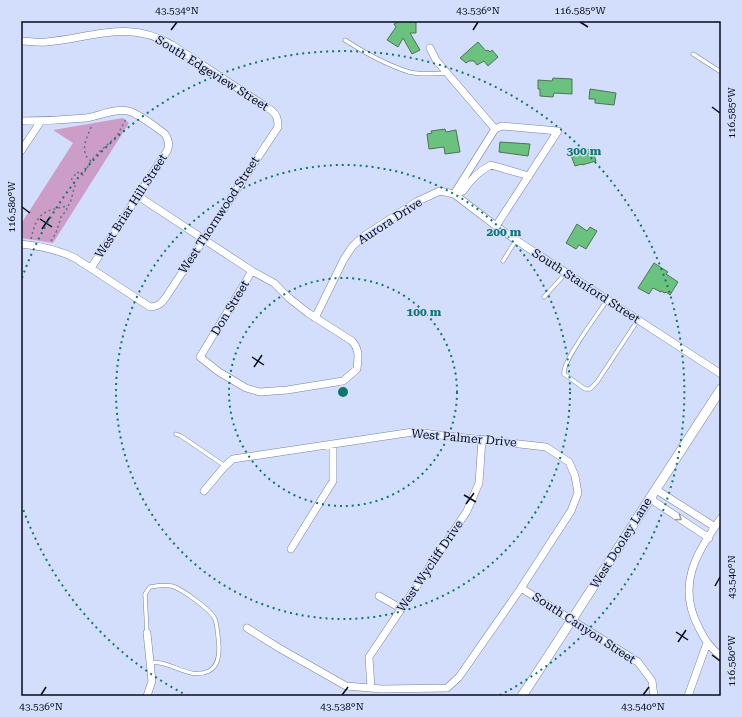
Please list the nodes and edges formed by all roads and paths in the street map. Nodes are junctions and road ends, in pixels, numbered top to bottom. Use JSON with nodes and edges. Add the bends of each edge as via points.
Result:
{"nodes":[{"id":1,"x":345,"y":40,"type":"dead end"},
{"id":2,"x":21,"y":41,"type":"edge"},
{"id":3,"x":430,"y":48,"type":"dead end"},
{"id":4,"x":693,"y":54,"type":"dead end"},
{"id":5,"x":721,"y":72,"type":"edge"},
{"id":6,"x":448,"y":73,"type":"junction"},
{"id":7,"x":130,"y":112,"type":"junction"},
{"id":8,"x":92,"y":116,"type":"junction"},
{"id":9,"x":278,"y":120,"type":"joint"},
{"id":10,"x":21,"y":121,"type":"edge"},
{"id":11,"x":42,"y":121,"type":"junction"},
{"id":12,"x":495,"y":129,"type":"junction"},
{"id":13,"x":21,"y":151,"type":"edge"},
{"id":14,"x":91,"y":161,"type":"junction"},
{"id":15,"x":529,"y":176,"type":"junction"},
{"id":16,"x":454,"y":194,"type":"junction"},
{"id":17,"x":138,"y":196,"type":"junction"},
{"id":18,"x":68,"y":206,"type":"junction"},
{"id":19,"x":496,"y":226,"type":"junction"},
{"id":20,"x":204,"y":238,"type":"junction"},
{"id":21,"x":516,"y":240,"type":"junction"},
{"id":22,"x":21,"y":244,"type":"edge"},
{"id":23,"x":30,"y":245,"type":"junction"},
{"id":24,"x":49,"y":248,"type":"junction"},
{"id":25,"x":503,"y":261,"type":"dead end"},
{"id":26,"x":91,"y":268,"type":"junction"},
{"id":27,"x":252,"y":271,"type":"junction"},
{"id":28,"x":566,"y":273,"type":"junction"},
{"id":29,"x":544,"y":296,"type":"dead end"},
{"id":30,"x":607,"y":300,"type":"junction"},
{"id":31,"x":315,"y":318,"type":"junction"},
{"id":32,"x":638,"y":320,"type":"junction"},
{"id":33,"x":721,"y":374,"type":"edge"},
{"id":34,"x":721,"y":389,"type":"edge"},
{"id":35,"x":176,"y":434,"type":"dead end"},
{"id":36,"x":482,"y":439,"type":"junction"},
{"id":37,"x":333,"y":444,"type":"junction"},
{"id":38,"x":225,"y":466,"type":"junction"},
{"id":39,"x":655,"y":489,"type":"junction"},
{"id":40,"x":204,"y":491,"type":"dead end"},
{"id":41,"x":649,"y":498,"type":"junction"},
{"id":42,"x":721,"y":518,"type":"edge"},
{"id":43,"x":715,"y":527,"type":"junction"},
{"id":44,"x":709,"y":538,"type":"junction"},
{"id":45,"x":291,"y":549,"type":"dead end"},
{"id":46,"x":521,"y":588,"type":"junction"},
{"id":47,"x":379,"y":596,"type":"dead end"},
{"id":48,"x":402,"y":609,"type":"junction"},
{"id":49,"x":572,"y":620,"type":"junction"},
{"id":50,"x":247,"y":628,"type":"dead end"},
{"id":51,"x":147,"y":633,"type":"joint"},
{"id":52,"x":706,"y":643,"type":"junction"},
{"id":53,"x":721,"y":656,"type":"edge"},
{"id":54,"x":150,"y":662,"type":"junction"},
{"id":55,"x":370,"y":688,"type":"junction"},
{"id":56,"x":147,"y":696,"type":"edge"},
{"id":57,"x":522,"y":696,"type":"edge"},
{"id":58,"x":654,"y":696,"type":"edge"},
{"id":59,"x":688,"y":696,"type":"edge"}],
"edges":[{"from":1,"to":6,"type":"lane","via":[[369,55],[410,72]]},
{"from":2,"to":9,"type":"street","name":"South Edgeview Street","via":[[44,42],[116,31],[149,34],[172,45],[271,110]]},
{"from":3,"to":6,"type":"street","via":[[436,60]]},
{"from":4,"to":5,"type":"lane"},
{"from":6,"to":12,"type":"street"},
{"from":7,"to":8,"type":"street","via":[[118,111]]},
{"from":7,"to":14,"type":"path","via":[[117,136]]},
{"from":7,"to":17,"type":"street","name":"West Briar Hill Street","via":[[165,134],[169,142],[167,151]]},
{"from":8,"to":11,"type":"street"},
{"from":8,"to":14,"type":"path","via":[[93,122],[85,140],[87,157]]},
{"from":9,"to":20,"type":"street","name":"West Thornwood Street","via":[[278,127]]},
{"from":10,"to":11,"type":"street"},
{"from":11,"to":13,"type":"street"},
{"from":12,"to":15,"type":"street","via":[[502,126],[558,131]]},
{"from":12,"to":16,"type":"street"},
{"from":14,"to":18,"type":"path","via":[[83,175],[77,172],[71,180],[76,184]]},
{"from":15,"to":16,"type":"street","via":[[492,165],[480,172],[464,191]]},
{"from":15,"to":19,"type":"street"},
{"from":16,"to":19,"type":"street","name":"South Stanford Street"},
{"from":16,"to":31,"type":"street","name":"Aurora Drive","via":[[440,191],[418,201],[361,238],[344,259]]},
{"from":17,"to":20,"type":"street"},
{"from":17,"to":26,"type":"street","name":"West Briar Hill Street"},
{"from":18,"to":23,"type":"path","via":[[49,210],[40,215],[32,232]]},
{"from":18,"to":24,"type":"path"},
{"from":19,"to":21,"type":"street","name":"South Stanford Street"},
{"from":20,"to":26,"type":"street","name":"West Thornwood Street","via":[[162,304],[155,307],[150,307]]},
{"from":20,"to":27,"type":"street"},
{"from":21,"to":25,"type":"lane"},
{"from":21,"to":28,"type":"street","name":"South Stanford Street"},
{"from":22,"to":23,"type":"street"},
{"from":23,"to":24,"type":"street"},
{"from":24,"to":26,"type":"street","via":[[75,258]]},
{"from":27,"to":31,"type":"street","name":"Don Street","via":[[274,283]]},
{"from":27,"to":31,"type":"street","name":"Don Street","via":[[200,357],[219,372],[246,388],[260,392],[342,381],[357,369],[358,347]]},
{"from":28,"to":29,"type":"lane"},
{"from":28,"to":30,"type":"street","name":"South Stanford Street"},
{"from":30,"to":32,"type":"street","name":"South Stanford Street"},
{"from":30,"to":32,"type":"lane","via":[[563,369],[564,374],[585,389],[590,389],[597,382]]},
{"from":32,"to":33,"type":"street","name":"South Stanford Street"},
{"from":34,"to":39,"type":"street","name":"West Dooley Lane"},
{"from":35,"to":38,"type":"lane"},
{"from":36,"to":37,"type":"street","name":"West Palmer Drive","via":[[413,432]]},
{"from":36,"to":46,"type":"street","name":"West Palmer Drive","via":[[546,447],[569,462],[575,476],[578,494],[571,511]]},
{"from":36,"to":48,"type":"street","name":"West Wycliff Drive","via":[[479,483],[466,511]]},
{"from":37,"to":38,"type":"street","name":"West Palmer Drive","via":[[233,459]]},
{"from":37,"to":45,"type":"street","via":[[333,481]]},
{"from":38,"to":40,"type":"street","name":"West Palmer Drive"},
{"from":39,"to":41,"type":"street","name":"West Dooley Lane"},
{"from":39,"to":43,"type":"street"},
{"from":41,"to":44,"type":"street","one_way":true},
{"from":41,"to":49,"type":"street","name":"West Dooley Lane"},
{"from":42,"to":43,"type":"street"},
{"from":43,"to":44,"type":"street"},
{"from":44,"to":52,"type":"street","via":[[697,557],[688,583],[693,617]]},
{"from":46,"to":49,"type":"street","name":"South Canyon Street"},
{"from":46,"to":55,"type":"street","name":"South Canyon Street","via":[[459,677],[447,688]]},
{"from":47,"to":48,"type":"street"},
{"from":48,"to":55,"type":"street","name":"West Wycliff Drive","via":[[369,657]]},
{"from":49,"to":57,"type":"street","name":"West Dooley Lane"},
{"from":49,"to":58,"type":"street","name":"South Canyon Street","via":[[638,662],[652,681]]},
{"from":50,"to":55,"type":"street","name":"South Canyon Street","via":[[346,686]]},
{"from":51,"to":54,"type":"street"},
{"from":51,"to":54,"type":"lane","via":[[145,594],[150,587],[158,586],[172,586],[210,611],[218,632],[219,653],[216,665],[208,671],[195,673],[157,661]]},
{"from":52,"to":53,"type":"street"},
{"from":52,"to":59,"type":"street"},
{"from":54,"to":56,"type":"street","via":[[152,681]]}]}
